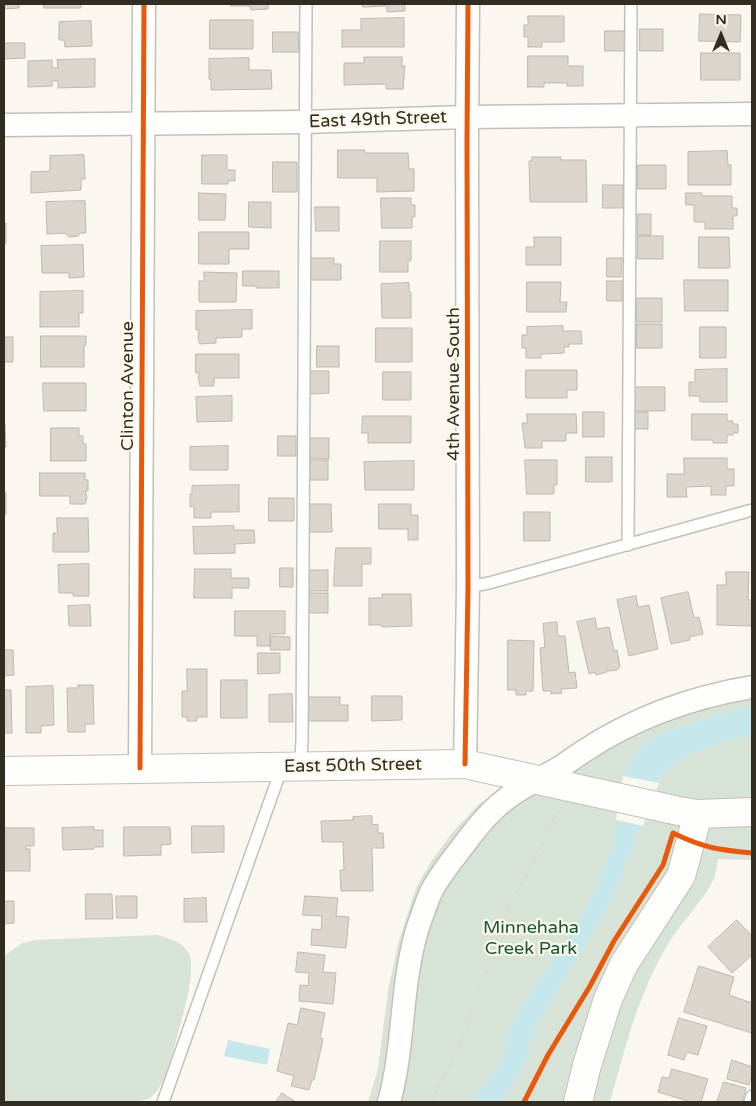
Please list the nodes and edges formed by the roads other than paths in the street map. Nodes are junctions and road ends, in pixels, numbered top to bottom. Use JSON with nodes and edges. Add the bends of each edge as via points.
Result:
{"nodes":[{"id":1,"x":144,"y":4,"type":"edge"},
{"id":2,"x":306,"y":4,"type":"edge"},
{"id":3,"x":468,"y":4,"type":"edge"},
{"id":4,"x":631,"y":4,"type":"edge"},
{"id":5,"x":752,"y":114,"type":"edge"},
{"id":6,"x":630,"y":115,"type":"junction"},
{"id":7,"x":467,"y":116,"type":"junction"},
{"id":8,"x":304,"y":122,"type":"junction"},
{"id":9,"x":143,"y":124,"type":"junction"},
{"id":10,"x":4,"y":125,"type":"edge"},
{"id":11,"x":752,"y":510,"type":"edge"},
{"id":12,"x":628,"y":544,"type":"junction"},
{"id":13,"x":468,"y":586,"type":"junction"},
{"id":14,"x":752,"y":687,"type":"edge"},
{"id":15,"x":465,"y":764,"type":"junction"},
{"id":16,"x":291,"y":767,"type":"junction"},
{"id":17,"x":140,"y":768,"type":"junction"},
{"id":18,"x":4,"y":771,"type":"edge"},
{"id":19,"x":536,"y":781,"type":"junction"},
{"id":20,"x":752,"y":812,"type":"edge"},
{"id":21,"x":698,"y":814,"type":"junction"},
{"id":22,"x":752,"y":1096,"type":"edge"},
{"id":23,"x":163,"y":1102,"type":"edge"},
{"id":24,"x":389,"y":1102,"type":"edge"},
{"id":25,"x":578,"y":1102,"type":"edge"},
{"id":26,"x":750,"y":1102,"type":"edge"}],
"edges":[{"from":1,"to":9,"type":"street","name":"Clinton Avenue"},
{"from":2,"to":8,"type":"lane"},
{"from":3,"to":7,"type":"street","name":"4th Avenue South"},
{"from":4,"to":6,"type":"lane"},
{"from":5,"to":6,"type":"street","name":"East 49th Street"},
{"from":6,"to":7,"type":"street","name":"East 49th Street"},
{"from":6,"to":12,"type":"lane"},
{"from":7,"to":8,"type":"street","name":"East 49th Street"},
{"from":7,"to":13,"type":"street","name":"4th Avenue South"},
{"from":8,"to":9,"type":"street","name":"East 49th Street"},
{"from":8,"to":16,"type":"lane","via":[[302,742]]},
{"from":9,"to":10,"type":"street","name":"East 49th Street"},
{"from":9,"to":17,"type":"street","name":"Clinton Avenue"},
{"from":11,"to":12,"type":"lane"},
{"from":12,"to":13,"type":"lane"},
{"from":13,"to":15,"type":"street","name":"4th Avenue South"},
{"from":14,"to":19,"type":"street","via":[[706,696],[659,713],[585,750]]},
{"from":15,"to":16,"type":"street","name":"East 50th Street"},
{"from":15,"to":19,"type":"street","name":"East 50th Street"},
{"from":16,"to":17,"type":"street","name":"East 50th Street"},
{"from":16,"to":23,"type":"lane"},
{"from":17,"to":18,"type":"street","name":"East 50th Street"},
{"from":19,"to":21,"type":"street","name":"East 50th Street"},
{"from":19,"to":24,"type":"street","via":[[512,795],[484,818],[431,892],[410,958],[401,1044]]},
{"from":20,"to":21,"type":"street","name":"East 50th Street"},
{"from":21,"to":25,"type":"street","via":[[681,876],[629,956],[608,999]]},
{"from":22,"to":26,"type":"lane"}]}
